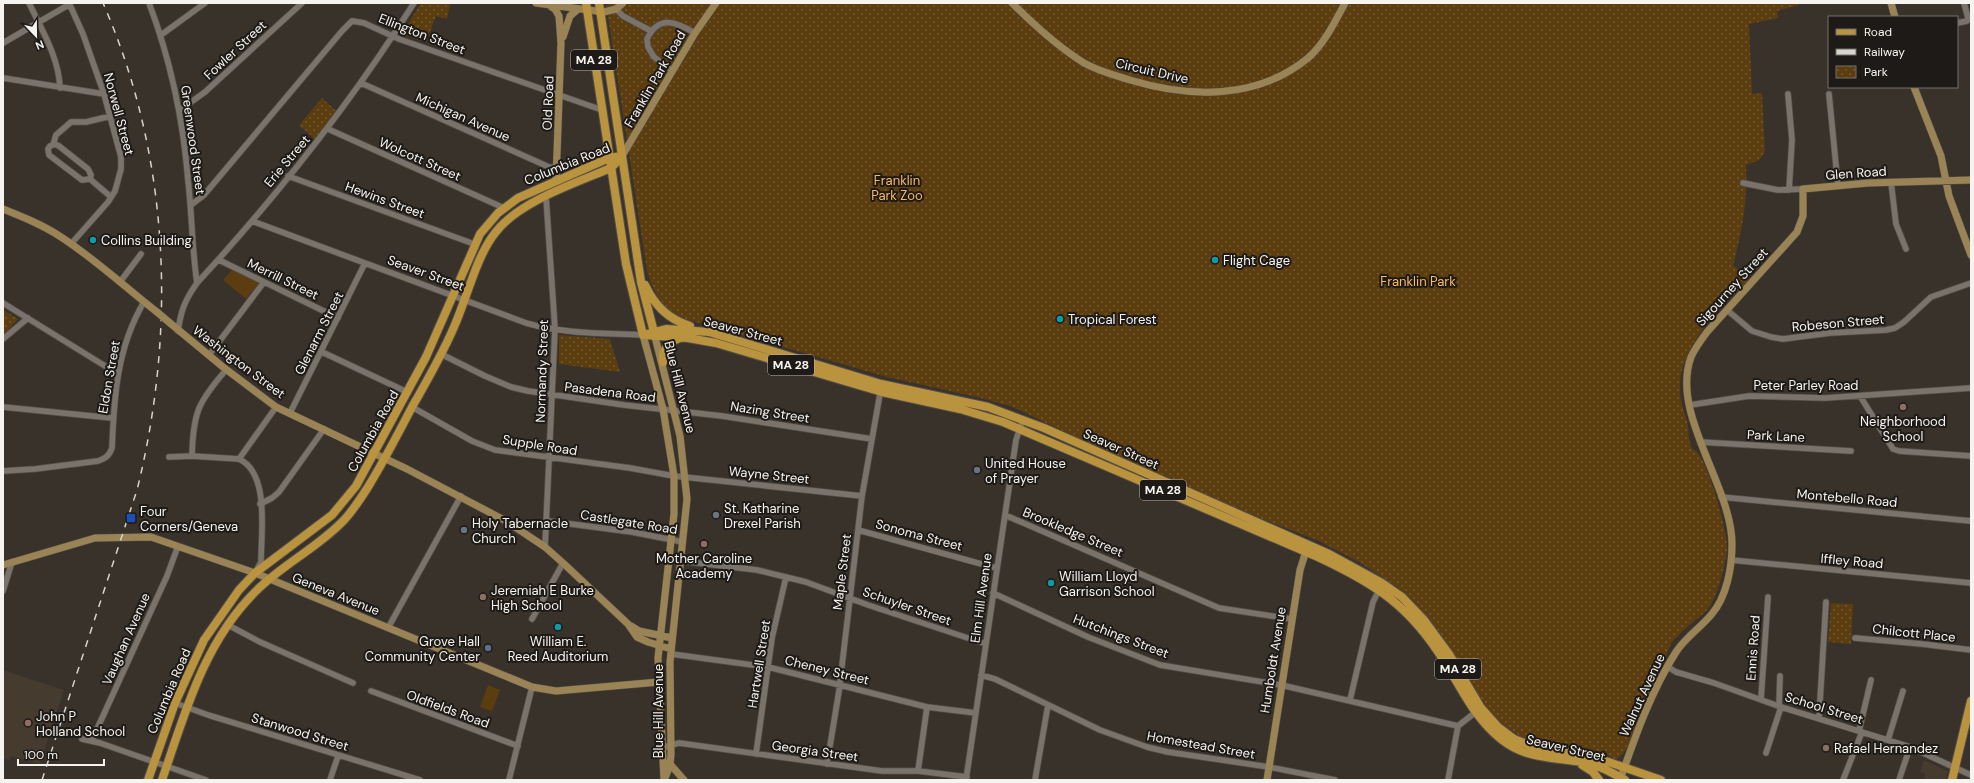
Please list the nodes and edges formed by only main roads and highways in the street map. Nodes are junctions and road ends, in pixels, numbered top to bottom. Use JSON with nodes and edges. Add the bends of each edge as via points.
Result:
{"nodes":[{"id":1,"x":536,"y":3,"type":"edge"},
{"id":2,"x":623,"y":3,"type":"edge"},
{"id":3,"x":712,"y":3,"type":"edge"},
{"id":4,"x":716,"y":3,"type":"edge"},
{"id":5,"x":1012,"y":3,"type":"edge"},
{"id":6,"x":1345,"y":3,"type":"edge"},
{"id":7,"x":1891,"y":3,"type":"edge"},
{"id":8,"x":550,"y":6,"type":"junction"},
{"id":9,"x":586,"y":6,"type":"edge"},
{"id":10,"x":600,"y":7,"type":"edge"},
{"id":11,"x":578,"y":9,"type":"junction"},
{"id":12,"x":708,"y":13,"type":"junction"},
{"id":13,"x":1895,"y":16,"type":"edge"},
{"id":14,"x":562,"y":43,"type":"junction"},
{"id":15,"x":1914,"y":88,"type":"edge"},
{"id":16,"x":622,"y":156,"type":"junction"},
{"id":17,"x":609,"y":158,"type":"junction"},
{"id":18,"x":611,"y":168,"type":"junction"},
{"id":19,"x":1971,"y":180,"type":"edge"},
{"id":20,"x":556,"y":181,"type":"junction"},
{"id":21,"x":1945,"y":182,"type":"junction"},
{"id":22,"x":1803,"y":189,"type":"joint"},
{"id":23,"x":3,"y":209,"type":"edge"},
{"id":24,"x":1971,"y":252,"type":"edge"},
{"id":25,"x":639,"y":269,"type":"junction"},
{"id":26,"x":709,"y":332,"type":"junction"},
{"id":27,"x":654,"y":334,"type":"junction"},
{"id":28,"x":643,"y":335,"type":"junction"},
{"id":29,"x":682,"y":337,"type":"junction"},
{"id":30,"x":663,"y":362,"type":"junction"},
{"id":31,"x":881,"y":388,"type":"junction"},
{"id":32,"x":1690,"y":404,"type":"joint"},
{"id":33,"x":375,"y":454,"type":"junction"},
{"id":34,"x":385,"y":459,"type":"junction"},
{"id":35,"x":1307,"y":548,"type":"junction"},
{"id":36,"x":3,"y":565,"type":"edge"},
{"id":37,"x":255,"y":573,"type":"junction"},
{"id":38,"x":269,"y":579,"type":"junction"},
{"id":39,"x":628,"y":624,"type":"junction"},
{"id":40,"x":660,"y":636,"type":"junction"},
{"id":41,"x":672,"y":638,"type":"junction"},
{"id":42,"x":658,"y":646,"type":"junction"},
{"id":43,"x":671,"y":652,"type":"junction"},
{"id":44,"x":658,"y":682,"type":"junction"},
{"id":45,"x":1971,"y":701,"type":"edge"},
{"id":46,"x":1478,"y":710,"type":"junction"},
{"id":47,"x":662,"y":748,"type":"junction"},
{"id":48,"x":1574,"y":761,"type":"junction"},
{"id":49,"x":670,"y":765,"type":"junction"},
{"id":50,"x":1624,"y":768,"type":"junction"},
{"id":51,"x":1622,"y":779,"type":"edge"},
{"id":52,"x":148,"y":780,"type":"edge"},
{"id":53,"x":162,"y":780,"type":"edge"},
{"id":54,"x":664,"y":780,"type":"edge"},
{"id":55,"x":684,"y":780,"type":"edge"},
{"id":56,"x":1267,"y":780,"type":"edge"},
{"id":57,"x":1599,"y":780,"type":"edge"},
{"id":58,"x":1661,"y":780,"type":"edge"},
{"id":59,"x":1952,"y":780,"type":"edge"}],
"edges":[{"from":1,"to":8,"type":"main road"},
{"from":2,"to":10,"type":"main road","via":[[616,9]]},
{"from":3,"to":12,"type":"main road"},
{"from":4,"to":12,"type":"main road"},
{"from":5,"to":6,"type":"main road","name":"Circuit Drive","via":[[1067,52],[1102,71],[1165,88],[1219,93],[1262,85],[1290,71],[1320,45]]},
{"from":7,"to":13,"type":"main road"},
{"from":8,"to":11,"type":"main road"},
{"from":8,"to":14,"type":"main road","name":"Old Road","via":[[558,13]]},
{"from":9,"to":10,"type":"main road"},
{"from":9,"to":11,"type":"main road"},
{"from":9,"to":17,"type":"main road","name":"Blue Hill Avenue","number":"MA 28"},
{"from":10,"to":16,"type":"main road","name":"Blue Hill Avenue","number":"MA 28"},
{"from":11,"to":14,"type":"main road","name":"Old Road","via":[[570,16]]},
{"from":12,"to":16,"type":"main road","name":"Franklin Park Road"},
{"from":14,"to":20,"type":"main road","name":"Old Road"},
{"from":15,"to":21,"type":"main road","via":[[1941,156]]},
{"from":16,"to":17,"type":"main road","name":"Columbia Road"},
{"from":16,"to":18,"type":"main road","name":"Columbia Road"},
{"from":16,"to":25,"type":"main road","name":"Blue Hill Avenue","number":"MA 28"},
{"from":17,"to":18,"type":"main road","name":"Blue Hill Avenue","number":"MA 28"},
{"from":17,"to":20,"type":"main road","name":"Columbia Road"},
{"from":18,"to":28,"type":"main road","name":"Blue Hill Avenue","number":"MA 28","via":[[629,278]]},
{"from":18,"to":34,"type":"main road","name":"Columbia Road","via":[[514,214],[494,233],[441,354]]},
{"from":19,"to":21,"type":"main road","name":"Glen Road"},
{"from":20,"to":33,"type":"main road","name":"Columbia Road","via":[[523,195],[504,208],[480,234],[437,334]]},
{"from":21,"to":22,"type":"main road","name":"Glen Road","via":[[1891,182]]},
{"from":21,"to":24,"type":"main road"},
{"from":22,"to":32,"type":"main road","name":"Sigourney Street","via":[[1803,216],[1797,232],[1707,332],[1691,358],[1688,373]]},
{"from":23,"to":33,"type":"main road","name":"Washington Street","bridge":true,"via":[[48,229],[71,244],[226,370],[276,407]]},
{"from":25,"to":26,"type":"main road","number":"MA 28","via":[[649,293],[664,314],[676,322]]},
{"from":25,"to":27,"type":"main road","name":"Blue Hill Avenue"},
{"from":26,"to":27,"type":"main road","name":"Seaver Street","via":[[674,329]]},
{"from":26,"to":31,"type":"main road","name":"Seaver Street","number":"MA 28"},
{"from":27,"to":28,"type":"main road","name":"Seaver Street","number":"MA 28"},
{"from":27,"to":29,"type":"main road","name":"Seaver Street","number":"MA 28"},
{"from":27,"to":30,"type":"main road","name":"Blue Hill Avenue"},
{"from":28,"to":40,"type":"main road","name":"Blue Hill Avenue","via":[[664,410],[674,476],[672,540]]},
{"from":29,"to":30,"type":"main road","via":[[666,346]]},
{"from":29,"to":31,"type":"main road","name":"Seaver Street","number":"MA 28","via":[[726,346]]},
{"from":30,"to":41,"type":"main road","name":"Blue Hill Avenue","via":[[676,411],[687,499]]},
{"from":31,"to":35,"type":"main road","name":"Seaver Street","number":"MA 28","via":[[979,414],[1019,428]]},
{"from":31,"to":35,"type":"main road","name":"Seaver Street","number":"MA 28","via":[[988,407],[1023,419]]},
{"from":32,"to":50,"type":"main road","name":"Walnut Avenue","via":[[1730,530],[1731,560],[1719,604],[1676,651],[1656,689]]},
{"from":33,"to":34,"type":"main road","name":"Washington Street"},
{"from":33,"to":37,"type":"main road","name":"Columbia Road","via":[[356,486],[332,515]]},
{"from":34,"to":38,"type":"main road","name":"Columbia Road","via":[[344,520]]},
{"from":34,"to":39,"type":"main road","name":"Washington Street","via":[[461,496],[546,547]]},
{"from":35,"to":46,"type":"main road","name":"Seaver Street","number":"MA 28","via":[[1352,565],[1381,586],[1402,597],[1424,620],[1449,654]]},
{"from":35,"to":56,"type":"main road","name":"Humboldt Avenue","via":[[1301,566]]},
{"from":36,"to":37,"type":"main road","name":"Geneva Avenue","via":[[78,542],[106,537],[151,537]]},
{"from":37,"to":38,"type":"main road","name":"Geneva Avenue"},
{"from":37,"to":52,"type":"main road","name":"Columbia Road","via":[[239,590],[204,640],[175,703]]},
{"from":38,"to":44,"type":"main road","name":"Geneva Avenue","via":[[532,687],[556,691]]},
{"from":38,"to":53,"type":"main road","name":"Columbia Road","via":[[242,605],[200,673]]},
{"from":39,"to":40,"type":"main road","name":"Washington Street","via":[[638,631]]},
{"from":39,"to":42,"type":"main road","name":"Washington Street","via":[[637,637]]},
{"from":40,"to":41,"type":"main road","name":"Washington Street"},
{"from":40,"to":42,"type":"main road","name":"Blue Hill Avenue"},
{"from":41,"to":43,"type":"main road","name":"Blue Hill Avenue"},
{"from":42,"to":43,"type":"main road","name":"Washington Street"},
{"from":42,"to":44,"type":"main road","name":"Blue Hill Avenue"},
{"from":43,"to":49,"type":"main road","name":"Blue Hill Avenue"},
{"from":44,"to":47,"type":"main road","name":"Blue Hill Avenue"},
{"from":45,"to":59,"type":"main road"},
{"from":46,"to":48,"type":"main road","name":"Seaver Street","number":"MA 28","via":[[1498,736],[1521,751],[1549,759]]},
{"from":46,"to":50,"type":"main road","name":"Seaver Street","number":"MA 28","via":[[1501,730],[1523,744],[1541,750],[1591,756]]},
{"from":47,"to":49,"type":"main road"},
{"from":47,"to":54,"type":"main road","name":"Blue Hill Avenue"},
{"from":48,"to":51,"type":"main road","name":"Seaver Street","number":"MA 28","via":[[1604,769]]},
{"from":48,"to":57,"type":"main road","via":[[1593,772]]},
{"from":49,"to":54,"type":"main road","name":"Blue Hill Avenue"},
{"from":49,"to":55,"type":"main road"},
{"from":50,"to":51,"type":"main road","name":"Walnut Avenue"},
{"from":50,"to":58,"type":"main road","number":"MA 28"}]}
